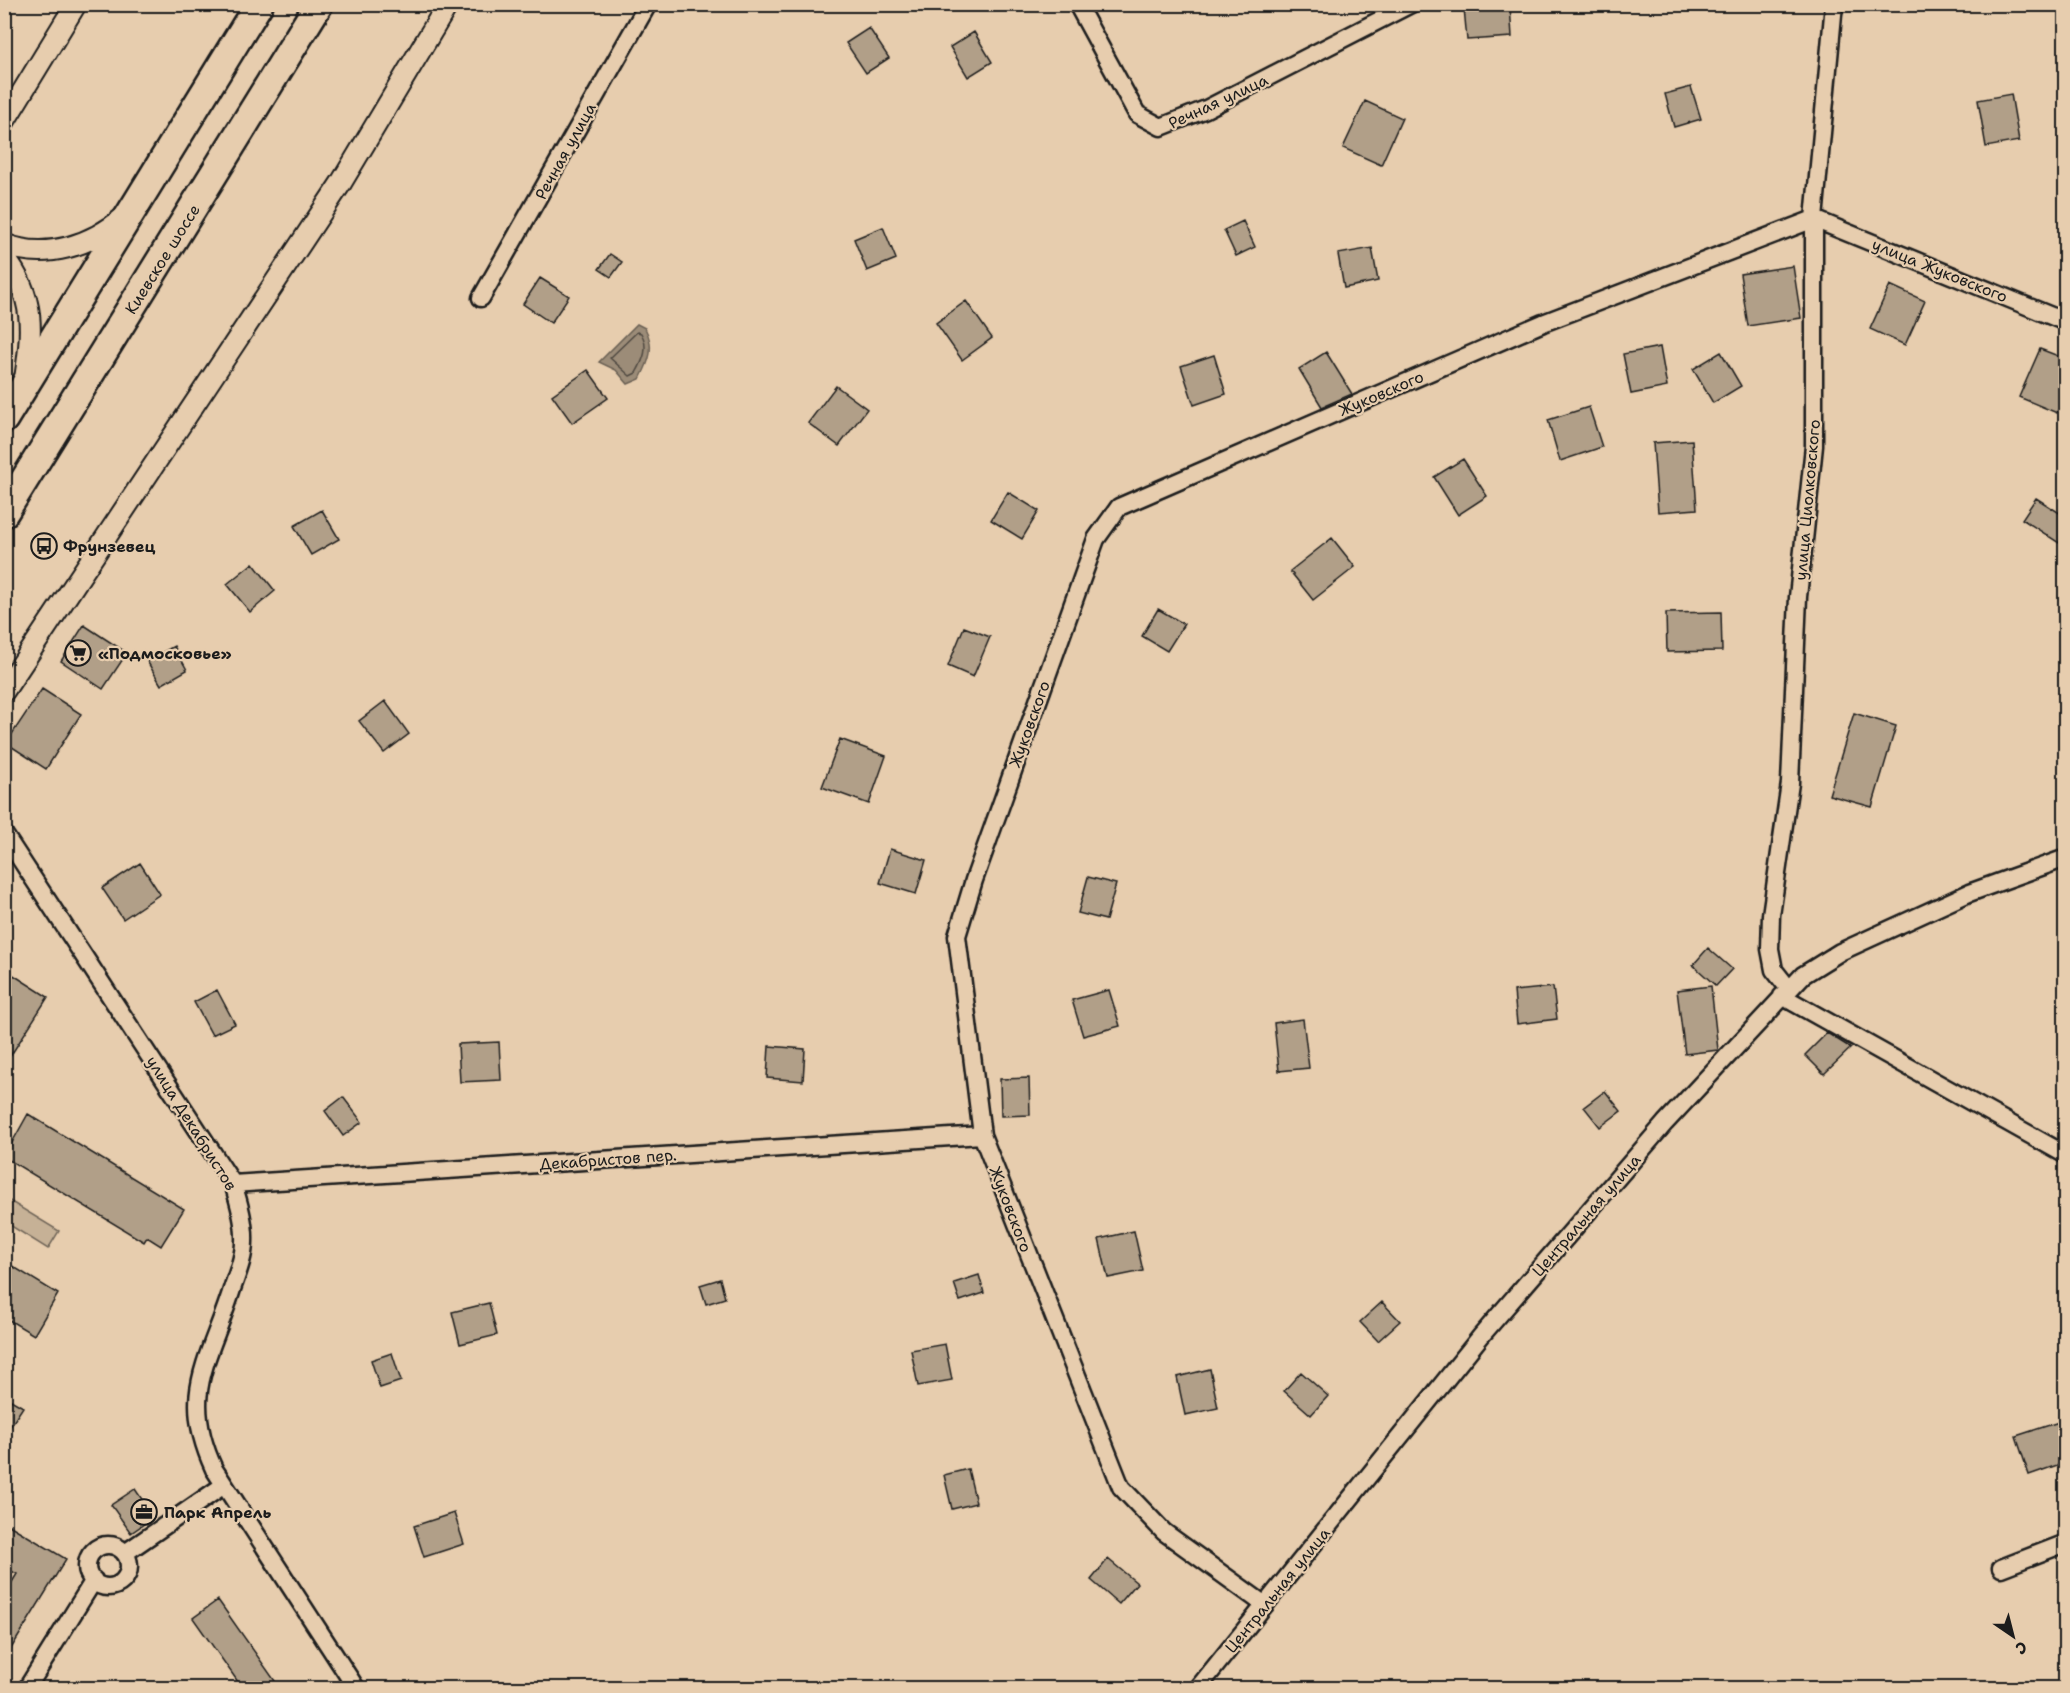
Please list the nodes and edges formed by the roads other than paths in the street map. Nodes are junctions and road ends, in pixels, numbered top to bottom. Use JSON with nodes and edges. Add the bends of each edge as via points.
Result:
{"nodes":[{"id":1,"x":76,"y":4,"type":"edge"},
{"id":2,"x":259,"y":4,"type":"edge"},
{"id":3,"x":319,"y":4,"type":"edge"},
{"id":4,"x":448,"y":4,"type":"edge"},
{"id":5,"x":648,"y":4,"type":"edge"},
{"id":6,"x":1077,"y":4,"type":"edge"},
{"id":7,"x":1411,"y":4,"type":"edge"},
{"id":8,"x":1834,"y":4,"type":"edge"},
{"id":9,"x":4,"y":122,"type":"edge"},
{"id":10,"x":136,"y":205,"type":"junction"},
{"id":11,"x":1814,"y":219,"type":"junction"},
{"id":12,"x":4,"y":244,"type":"edge"},
{"id":13,"x":4,"y":257,"type":"edge"},
{"id":14,"x":482,"y":298,"type":"dead end"},
{"id":15,"x":2066,"y":322,"type":"edge"},
{"id":16,"x":23,"y":389,"type":"junction"},
{"id":17,"x":4,"y":419,"type":"edge"},
{"id":18,"x":4,"y":513,"type":"edge"},
{"id":19,"x":4,"y":691,"type":"edge"},
{"id":20,"x":4,"y":834,"type":"edge"},
{"id":21,"x":2066,"y":858,"type":"edge"},
{"id":22,"x":1785,"y":992,"type":"junction"},
{"id":23,"x":982,"y":1135,"type":"junction"},
{"id":24,"x":2066,"y":1155,"type":"edge"},
{"id":25,"x":233,"y":1184,"type":"junction"},
{"id":26,"x":224,"y":1485,"type":"junction"},
{"id":27,"x":2066,"y":1543,"type":"edge"},
{"id":28,"x":125,"y":1554,"type":"junction"},
{"id":29,"x":2001,"y":1568,"type":"dead end"},
{"id":30,"x":94,"y":1580,"type":"junction"},
{"id":31,"x":1265,"y":1605,"type":"junction"},
{"id":32,"x":27,"y":1689,"type":"edge"},
{"id":33,"x":356,"y":1689,"type":"edge"},
{"id":34,"x":1198,"y":1689,"type":"edge"}],
"edges":[{"from":1,"to":9,"type":"street"},
{"from":2,"to":10,"type":"highway"},
{"from":3,"to":18,"type":"highway","name":"Киевское шоссе"},
{"from":4,"to":19,"type":"street","via":[[341,183]]},
{"from":5,"to":14,"type":"street","name":"Речная улица"},
{"from":6,"to":7,"type":"street","name":"Речная улица","via":[[1137,114],[1161,127],[1206,110]]},
{"from":8,"to":11,"type":"street","name":"улица Циолковского"},
{"from":10,"to":12,"type":"street","via":[[104,232],[75,246],[32,250]]},
{"from":10,"to":16,"type":"highway"},
{"from":11,"to":15,"type":"street","name":"улица Жуковского"},
{"from":11,"to":22,"type":"street","name":"улица Циолковского","via":[[1814,446],[1798,597],[1790,783],[1771,915],[1770,949],[1774,970]]},
{"from":11,"to":23,"type":"street","name":"Жуковского","via":[[1543,323],[1119,507],[1096,539],[957,936]]},
{"from":13,"to":16,"type":"street","via":[[24,289],[30,309]]},
{"from":16,"to":17,"type":"highway"},
{"from":20,"to":25,"type":"street","name":"улица Декабристов"},
{"from":21,"to":22,"type":"street","name":"Центральная улица","via":[[1969,893],[1839,952]]},
{"from":22,"to":24,"type":"street"},
{"from":22,"to":31,"type":"street","name":"Центральная улица","via":[[1665,1123],[1481,1336]]},
{"from":23,"to":25,"type":"street","name":"Декабристов пер."},
{"from":23,"to":31,"type":"street","name":"Жуковского","via":[[1121,1487],[1164,1532]]},
{"from":25,"to":26,"type":"street","name":"улица Декабристов","via":[[240,1206],[243,1254],[200,1381],[197,1412],[205,1450]]},
{"from":26,"to":28,"type":"street"},
{"from":26,"to":33,"type":"street","name":"улица Декабристов"},
{"from":27,"to":29,"type":"street"},
{"from":28,"to":30,"type":"street","via":[[129,1567],[121,1582],[111,1587]]},
{"from":28,"to":30,"type":"street","via":[[113,1546],[96,1550],[88,1565]]},
{"from":30,"to":32,"type":"street"},
{"from":31,"to":34,"type":"street","name":"Центральная улица"}]}
